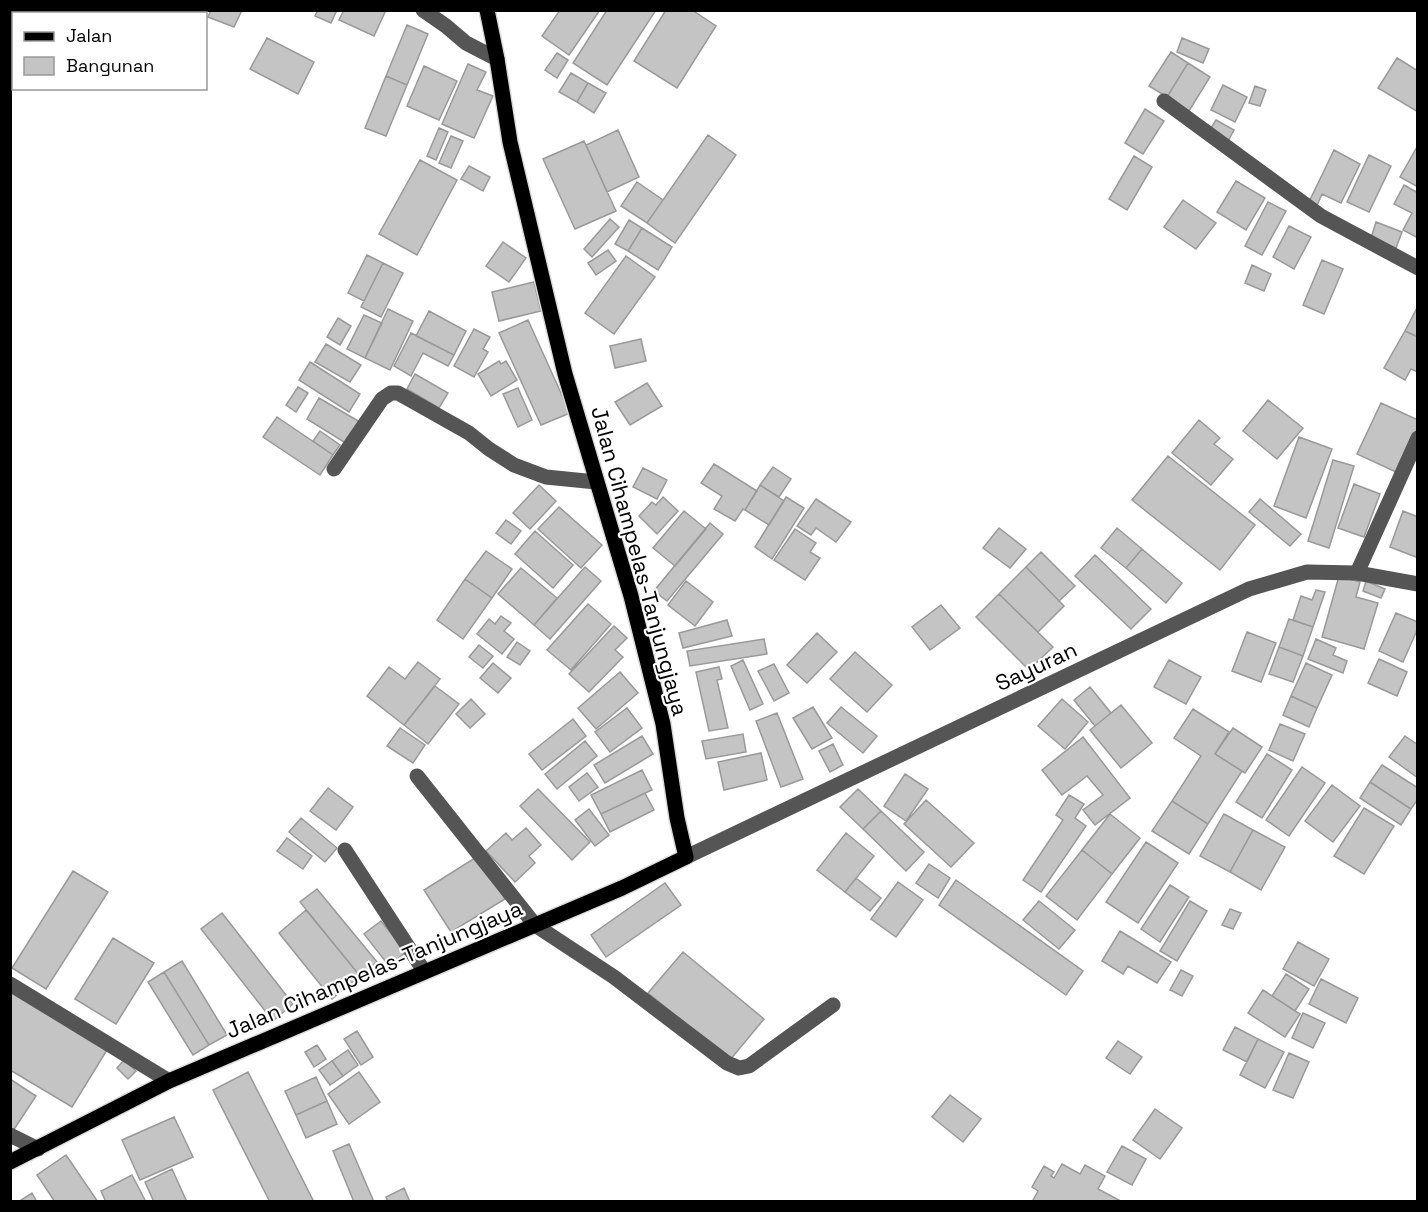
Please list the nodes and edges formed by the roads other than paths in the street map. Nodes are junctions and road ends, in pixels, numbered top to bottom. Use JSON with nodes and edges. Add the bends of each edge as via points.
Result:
{"nodes":[{"id":1,"x":423,"y":10,"type":"edge"},
{"id":2,"x":487,"y":10,"type":"edge"},
{"id":3,"x":497,"y":59,"type":"junction"},
{"id":4,"x":1164,"y":101,"type":"dead end"},
{"id":5,"x":1418,"y":268,"type":"edge"},
{"id":6,"x":1418,"y":438,"type":"edge"},
{"id":7,"x":334,"y":469,"type":"dead end"},
{"id":8,"x":596,"y":482,"type":"junction"},
{"id":9,"x":1357,"y":573,"type":"junction"},
{"id":10,"x":1418,"y":585,"type":"edge"},
{"id":11,"x":417,"y":776,"type":"dead end"},
{"id":12,"x":345,"y":850,"type":"dead end"},
{"id":13,"x":686,"y":857,"type":"junction"},
{"id":14,"x":535,"y":925,"type":"junction"},
{"id":15,"x":424,"y":971,"type":"junction"},
{"id":16,"x":10,"y":984,"type":"edge"},
{"id":17,"x":833,"y":1005,"type":"dead end"},
{"id":18,"x":169,"y":1081,"type":"junction"},
{"id":19,"x":10,"y":1135,"type":"edge"},
{"id":20,"x":38,"y":1149,"type":"junction"},
{"id":21,"x":10,"y":1162,"type":"edge"}],
"edges":[{"from":1,"to":3,"type":"street","via":[[466,43]]},
{"from":2,"to":3,"type":"main road","name":"Jalan Cihampelas-Tanjungjaya"},
{"from":3,"to":8,"type":"main road","name":"Jalan Cihampelas-Tanjungjaya","via":[[515,165],[565,374]]},
{"from":4,"to":5,"type":"street","via":[[1322,216]]},
{"from":6,"to":9,"type":"street"},
{"from":7,"to":8,"type":"street","via":[[382,399],[398,393],[514,465],[546,477]]},
{"from":8,"to":13,"type":"main road","name":"Jalan Cihampelas-Tanjungjaya","via":[[632,596],[660,714]]},
{"from":9,"to":10,"type":"street","name":"Sayuran"},
{"from":9,"to":13,"type":"street","name":"Sayuran","via":[[1307,572],[1249,590]]},
{"from":11,"to":14,"type":"street"},
{"from":12,"to":15,"type":"street"},
{"from":13,"to":14,"type":"main road","name":"Jalan Cihampelas-Tanjungjaya"},
{"from":14,"to":15,"type":"main road","name":"Jalan Cihampelas-Tanjungjaya"},
{"from":14,"to":17,"type":"street","via":[[614,978],[727,1063],[740,1068],[749,1066]]},
{"from":15,"to":18,"type":"main road","name":"Jalan Cihampelas-Tanjungjaya"},
{"from":16,"to":18,"type":"street"},
{"from":18,"to":20,"type":"main road","name":"Jalan Cihampelas-Tanjungjaya"},
{"from":19,"to":20,"type":"street"},
{"from":20,"to":21,"type":"main road","name":"Jalan Cihampelas-Tanjungjaya"}]}
